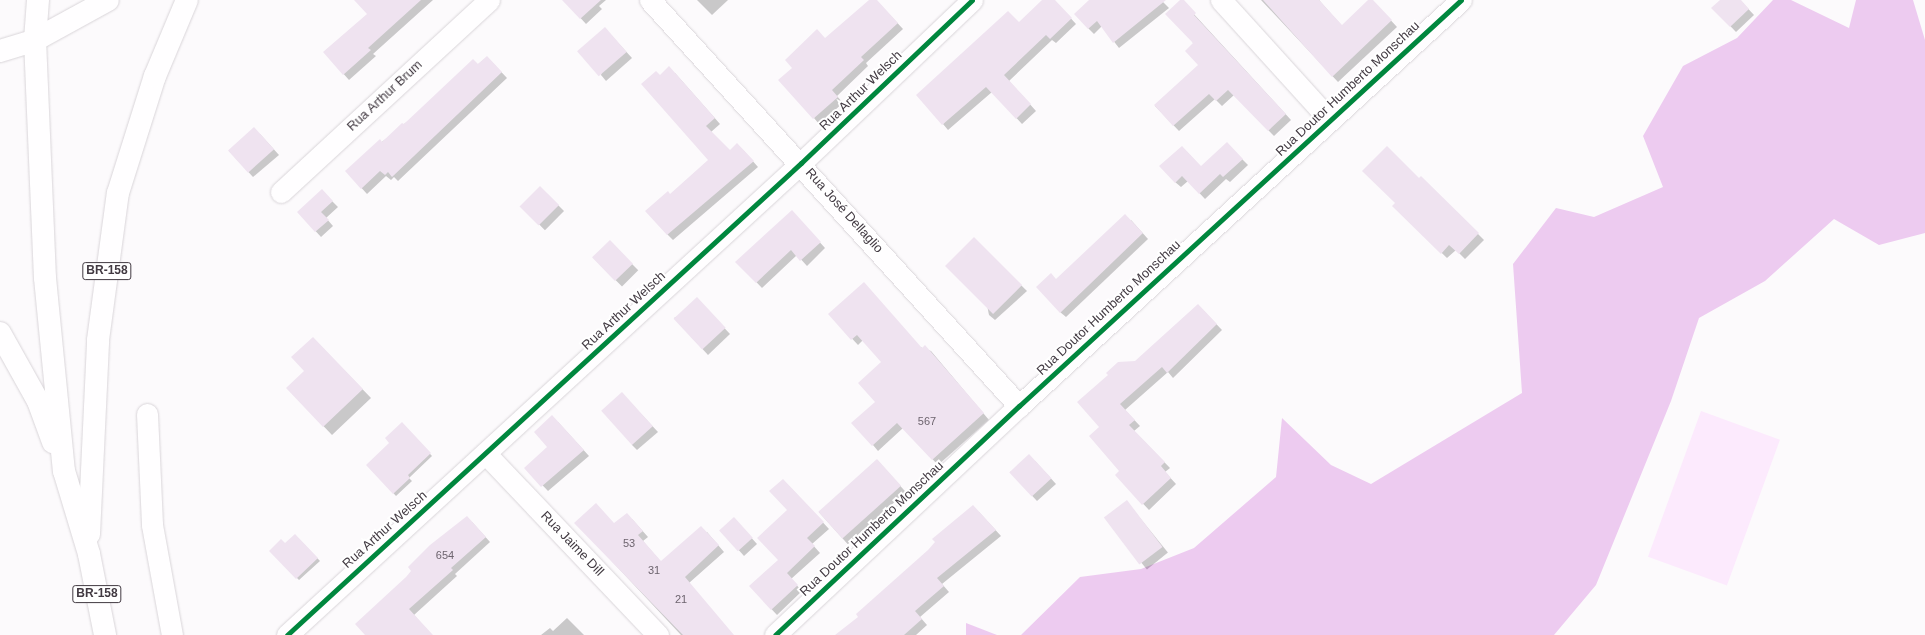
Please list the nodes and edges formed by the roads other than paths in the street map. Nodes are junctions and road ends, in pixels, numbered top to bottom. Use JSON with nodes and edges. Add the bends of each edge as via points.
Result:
{"nodes":[{"id":1,"x":38,"y":0,"type":"edge"},
{"id":2,"x":108,"y":0,"type":"edge"},
{"id":3,"x":187,"y":0,"type":"edge"},
{"id":4,"x":489,"y":0,"type":"edge"},
{"id":5,"x":650,"y":0,"type":"edge"},
{"id":6,"x":972,"y":0,"type":"edge"},
{"id":7,"x":1221,"y":0,"type":"edge"},
{"id":8,"x":1461,"y":0,"type":"edge"},
{"id":9,"x":35,"y":40,"type":"junction"},
{"id":10,"x":0,"y":51,"type":"edge"},
{"id":11,"x":1330,"y":120,"type":"junction"},
{"id":12,"x":801,"y":163,"type":"junction"},
{"id":13,"x":281,"y":192,"type":"dead end"},
{"id":14,"x":0,"y":333,"type":"edge"},
{"id":15,"x":1019,"y":406,"type":"junction"},
{"id":16,"x":147,"y":414,"type":"dead end"},
{"id":17,"x":486,"y":454,"type":"junction"},
{"id":18,"x":64,"y":471,"type":"junction"},
{"id":19,"x":89,"y":554,"type":"junction"},
{"id":20,"x":106,"y":635,"type":"edge"},
{"id":21,"x":172,"y":635,"type":"edge"},
{"id":22,"x":287,"y":635,"type":"edge"},
{"id":23,"x":658,"y":635,"type":"edge"},
{"id":24,"x":775,"y":635,"type":"edge"}],
"edges":[{"from":1,"to":9,"type":"main road","number":"BR-158"},
{"from":2,"to":9,"type":"main road"},
{"from":3,"to":19,"type":"main road","number":"BR-158","via":[[155,76],[118,192],[98,340]]},
{"from":4,"to":13,"type":"street","name":"Rua Arthur Brum"},
{"from":5,"to":12,"type":"street","name":"Rua José Dellaglio"},
{"from":6,"to":12,"type":"street","name":"Rua Arthur Welsch"},
{"from":7,"to":11,"type":"street"},
{"from":8,"to":11,"type":"street","name":"Rua Doutor Humberto Monschau"},
{"from":9,"to":10,"type":"main road"},
{"from":9,"to":18,"type":"main road","number":"BR-158","via":[[45,278]]},
{"from":11,"to":15,"type":"street","name":"Rua Doutor Humberto Monschau"},
{"from":12,"to":15,"type":"street","name":"Rua José Dellaglio"},
{"from":12,"to":17,"type":"street","name":"Rua Arthur Welsch"},
{"from":14,"to":18,"type":"main road","via":[[38,401]]},
{"from":15,"to":24,"type":"street","name":"Rua Doutor Humberto Monschau"},
{"from":16,"to":21,"type":"street","via":[[152,525]]},
{"from":17,"to":22,"type":"street","name":"Rua Arthur Welsch"},
{"from":17,"to":23,"type":"street","name":"Rua Jaime Dill"},
{"from":18,"to":19,"type":"main road","number":"BR-158"},
{"from":19,"to":20,"type":"main road","number":"BR-158"}]}
